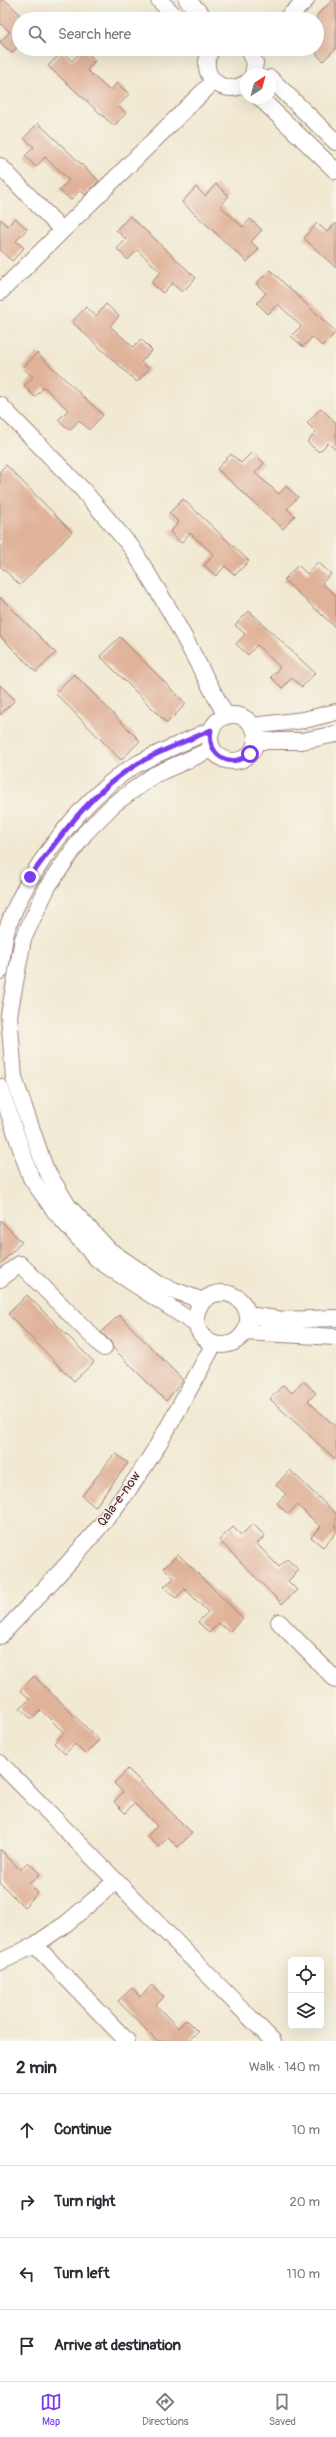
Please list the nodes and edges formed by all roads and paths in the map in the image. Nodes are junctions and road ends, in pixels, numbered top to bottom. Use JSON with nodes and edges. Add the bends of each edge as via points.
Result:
{"nodes":[{"id":1,"x":159,"y":0,"type":"edge"},
{"id":2,"x":187,"y":0,"type":"edge"},
{"id":3,"x":306,"y":0,"type":"edge"},
{"id":4,"x":171,"y":12,"type":"edge"},
{"id":5,"x":199,"y":12,"type":"edge"},
{"id":6,"x":293,"y":12,"type":"edge"},
{"id":7,"x":208,"y":56,"type":"edge"},
{"id":8,"x":240,"y":81,"type":"edge"},
{"id":9,"x":213,"y":82,"type":"junction"},
{"id":10,"x":276,"y":84,"type":"edge"},
{"id":11,"x":266,"y":104,"type":"edge"},
{"id":12,"x":336,"y":142,"type":"edge"},
{"id":13,"x":0,"y":166,"type":"edge"},
{"id":14,"x":336,"y":172,"type":"edge"},
{"id":15,"x":62,"y":230,"type":"junction"},
{"id":16,"x":0,"y":292,"type":"edge"},
{"id":17,"x":0,"y":405,"type":"edge"},
{"id":18,"x":336,"y":712,"type":"edge"},
{"id":19,"x":226,"y":716,"type":"junction"},
{"id":20,"x":211,"y":730,"type":"junction"},
{"id":21,"x":254,"y":734,"type":"junction"},
{"id":22,"x":336,"y":734,"type":"edge"},
{"id":23,"x":212,"y":749,"type":"junction"},
{"id":24,"x":0,"y":971,"type":"edge"},
{"id":25,"x":0,"y":1087,"type":"edge"},
{"id":26,"x":0,"y":1279,"type":"edge"},
{"id":27,"x":203,"y":1301,"type":"junction"},
{"id":28,"x":248,"y":1315,"type":"junction"},
{"id":29,"x":336,"y":1318,"type":"edge"},
{"id":30,"x":197,"y":1325,"type":"junction"},
{"id":31,"x":245,"y":1332,"type":"junction"},
{"id":32,"x":336,"y":1337,"type":"edge"},
{"id":33,"x":214,"y":1344,"type":"junction"},
{"id":34,"x":104,"y":1348,"type":"dead end"},
{"id":35,"x":279,"y":1622,"type":"dead end"},
{"id":36,"x":0,"y":1636,"type":"edge"},
{"id":37,"x":336,"y":1680,"type":"edge"},
{"id":38,"x":0,"y":1763,"type":"edge"},
{"id":39,"x":116,"y":1881,"type":"junction"},
{"id":40,"x":35,"y":1945,"type":"junction"},
{"id":41,"x":0,"y":1962,"type":"edge"},
{"id":42,"x":127,"y":2041,"type":"edge"},
{"id":43,"x":273,"y":2041,"type":"edge"}],
"edges":[{"from":1,"to":4,"type":"street"},
{"from":2,"to":5,"type":"street"},
{"from":3,"to":6,"type":"street"},
{"from":7,"to":9,"type":"street","via":[[207,70]]},
{"from":8,"to":9,"type":"street","via":[[232,89]]},
{"from":9,"to":15,"type":"street"},
{"from":10,"to":12,"type":"street"},
{"from":11,"to":14,"type":"street"},
{"from":13,"to":15,"type":"street"},
{"from":15,"to":16,"type":"street"},
{"from":17,"to":19,"type":"street","via":[[82,489],[132,548],[170,610]]},
{"from":18,"to":21,"type":"street"},
{"from":19,"to":20,"type":"street","via":[[214,724]]},
{"from":19,"to":21,"type":"street","via":[[241,717]]},
{"from":20,"to":23,"type":"street"},
{"from":20,"to":24,"type":"street","via":[[138,764],[98,794],[71,823],[30,877],[6,932]]},
{"from":21,"to":22,"type":"street","via":[[302,741]]},
{"from":21,"to":23,"type":"street","via":[[250,754],[237,761],[223,759]]},
{"from":23,"to":27,"type":"street","via":[[154,775],[114,804],[85,833],[48,886],[22,939],[9,1015],[14,1078],[45,1168],[68,1206],[109,1250],[160,1285]]},
{"from":25,"to":30,"type":"street","via":[[31,1178],[57,1214],[98,1260]]},
{"from":26,"to":34,"type":"street","via":[[20,1264]]},
{"from":27,"to":28,"type":"street","via":[[217,1293],[233,1295],[245,1307]]},
{"from":27,"to":30,"type":"street","via":[[198,1308]]},
{"from":28,"to":29,"type":"street","via":[[283,1320]]},
{"from":28,"to":31,"type":"street"},
{"from":30,"to":33,"type":"street","via":[[206,1340]]},
{"from":31,"to":32,"type":"street"},
{"from":31,"to":33,"type":"street","via":[[231,1344]]},
{"from":33,"to":36,"type":"street","name":"Qala-e-now","via":[[173,1417],[126,1492],[69,1565]]},
{"from":35,"to":37,"type":"street"},
{"from":38,"to":39,"type":"street"},
{"from":39,"to":40,"type":"street","via":[[67,1923]]},
{"from":39,"to":43,"type":"street"},
{"from":40,"to":41,"type":"street"},
{"from":40,"to":42,"type":"street"}]}
